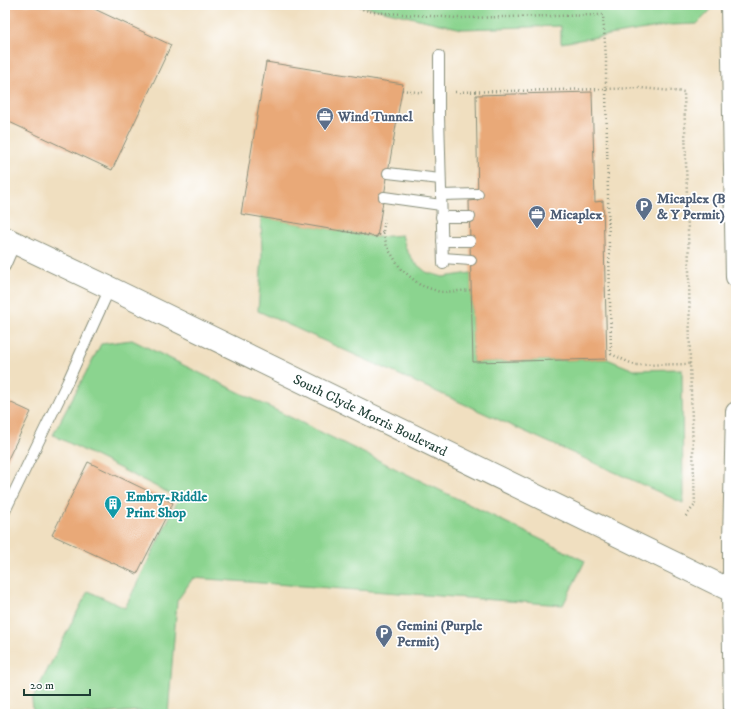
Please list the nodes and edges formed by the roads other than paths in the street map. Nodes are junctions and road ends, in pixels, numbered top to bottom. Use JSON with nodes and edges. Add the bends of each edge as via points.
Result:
{"nodes":[{"id":1,"x":730,"y":5,"type":"edge"},
{"id":2,"x":439,"y":56,"type":"dead end"},
{"id":3,"x":388,"y":173,"type":"dead end"},
{"id":4,"x":440,"y":180,"type":"junction"},
{"id":5,"x":478,"y":194,"type":"dead end"},
{"id":6,"x":384,"y":197,"type":"dead end"},
{"id":7,"x":441,"y":200,"type":"junction"},
{"id":8,"x":470,"y":216,"type":"dead end"},
{"id":9,"x":441,"y":217,"type":"junction"},
{"id":10,"x":10,"y":240,"type":"edge"},
{"id":11,"x":442,"y":241,"type":"junction"},
{"id":12,"x":470,"y":241,"type":"dead end"},
{"id":13,"x":471,"y":260,"type":"dead end"},
{"id":14,"x":5,"y":266,"type":"edge"},
{"id":15,"x":736,"y":277,"type":"edge"},
{"id":16,"x":110,"y":288,"type":"junction"},
{"id":17,"x":736,"y":412,"type":"edge"},
{"id":18,"x":5,"y":511,"type":"edge"},
{"id":19,"x":735,"y":592,"type":"edge"},
{"id":20,"x":735,"y":714,"type":"edge"}],
"edges":[{"from":1,"to":15,"type":"street"},
{"from":2,"to":4,"type":"lane"},
{"from":3,"to":4,"type":"lane"},
{"from":4,"to":7,"type":"lane"},
{"from":5,"to":7,"type":"lane"},
{"from":6,"to":7,"type":"lane"},
{"from":7,"to":9,"type":"lane"},
{"from":8,"to":9,"type":"lane"},
{"from":9,"to":11,"type":"lane"},
{"from":10,"to":14,"type":"lane"},
{"from":10,"to":16,"type":"main road","name":"South Clyde Morris Boulevard"},
{"from":11,"to":12,"type":"lane"},
{"from":11,"to":13,"type":"lane","via":[[443,261]]},
{"from":16,"to":18,"type":"lane"},
{"from":16,"to":19,"type":"main road","name":"South Clyde Morris Boulevard"},
{"from":17,"to":19,"type":"street","via":[[733,541]]},
{"from":19,"to":20,"type":"main road"}]}
